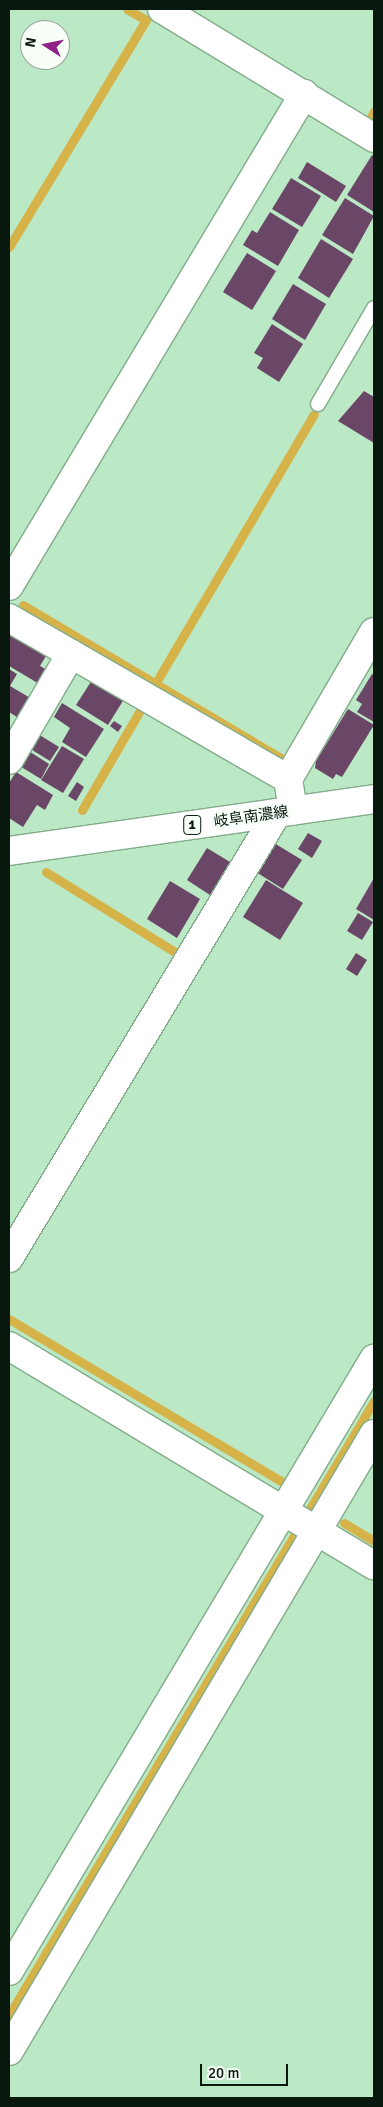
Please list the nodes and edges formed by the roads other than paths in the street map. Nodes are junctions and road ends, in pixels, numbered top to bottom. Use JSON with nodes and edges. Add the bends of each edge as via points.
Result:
{"nodes":[{"id":1,"x":162,"y":9,"type":"edge"},
{"id":2,"x":304,"y":94,"type":"junction"},
{"id":3,"x":374,"y":138,"type":"edge"},
{"id":4,"x":374,"y":308,"type":"edge"},
{"id":5,"x":318,"y":404,"type":"dead end"},
{"id":6,"x":9,"y":586,"type":"edge"},
{"id":7,"x":9,"y":618,"type":"edge"},
{"id":8,"x":374,"y":632,"type":"edge"},
{"id":9,"x":71,"y":654,"type":"junction"},
{"id":10,"x":9,"y":760,"type":"edge"},
{"id":11,"x":288,"y":779,"type":"junction"},
{"id":12,"x":374,"y":799,"type":"edge"},
{"id":13,"x":285,"y":812,"type":"junction"},
{"id":14,"x":9,"y":851,"type":"edge"},
{"id":15,"x":9,"y":1258,"type":"edge"},
{"id":16,"x":9,"y":1346,"type":"edge"},
{"id":17,"x":374,"y":1359,"type":"edge"},
{"id":18,"x":374,"y":1434,"type":"edge"},
{"id":19,"x":301,"y":1520,"type":"junction"},
{"id":20,"x":374,"y":1565,"type":"edge"},
{"id":21,"x":9,"y":1971,"type":"edge"},
{"id":22,"x":9,"y":2051,"type":"edge"}],
"edges":[{"from":1,"to":2,"type":"street"},
{"from":2,"to":3,"type":"street"},
{"from":2,"to":6,"type":"street"},
{"from":4,"to":5,"type":"lane"},
{"from":7,"to":9,"type":"street"},
{"from":8,"to":11,"type":"street"},
{"from":9,"to":10,"type":"street"},
{"from":9,"to":11,"type":"street"},
{"from":11,"to":13,"type":"street"},
{"from":12,"to":13,"type":"street","name":"岐阜南濃線","number":"1"},
{"from":13,"to":14,"type":"street","name":"岐阜南濃線","number":"1"},
{"from":13,"to":15,"type":"street"},
{"from":16,"to":19,"type":"street"},
{"from":17,"to":19,"type":"street"},
{"from":18,"to":19,"type":"street"},
{"from":19,"to":20,"type":"street"},
{"from":19,"to":21,"type":"street"},
{"from":19,"to":22,"type":"street"}]}
